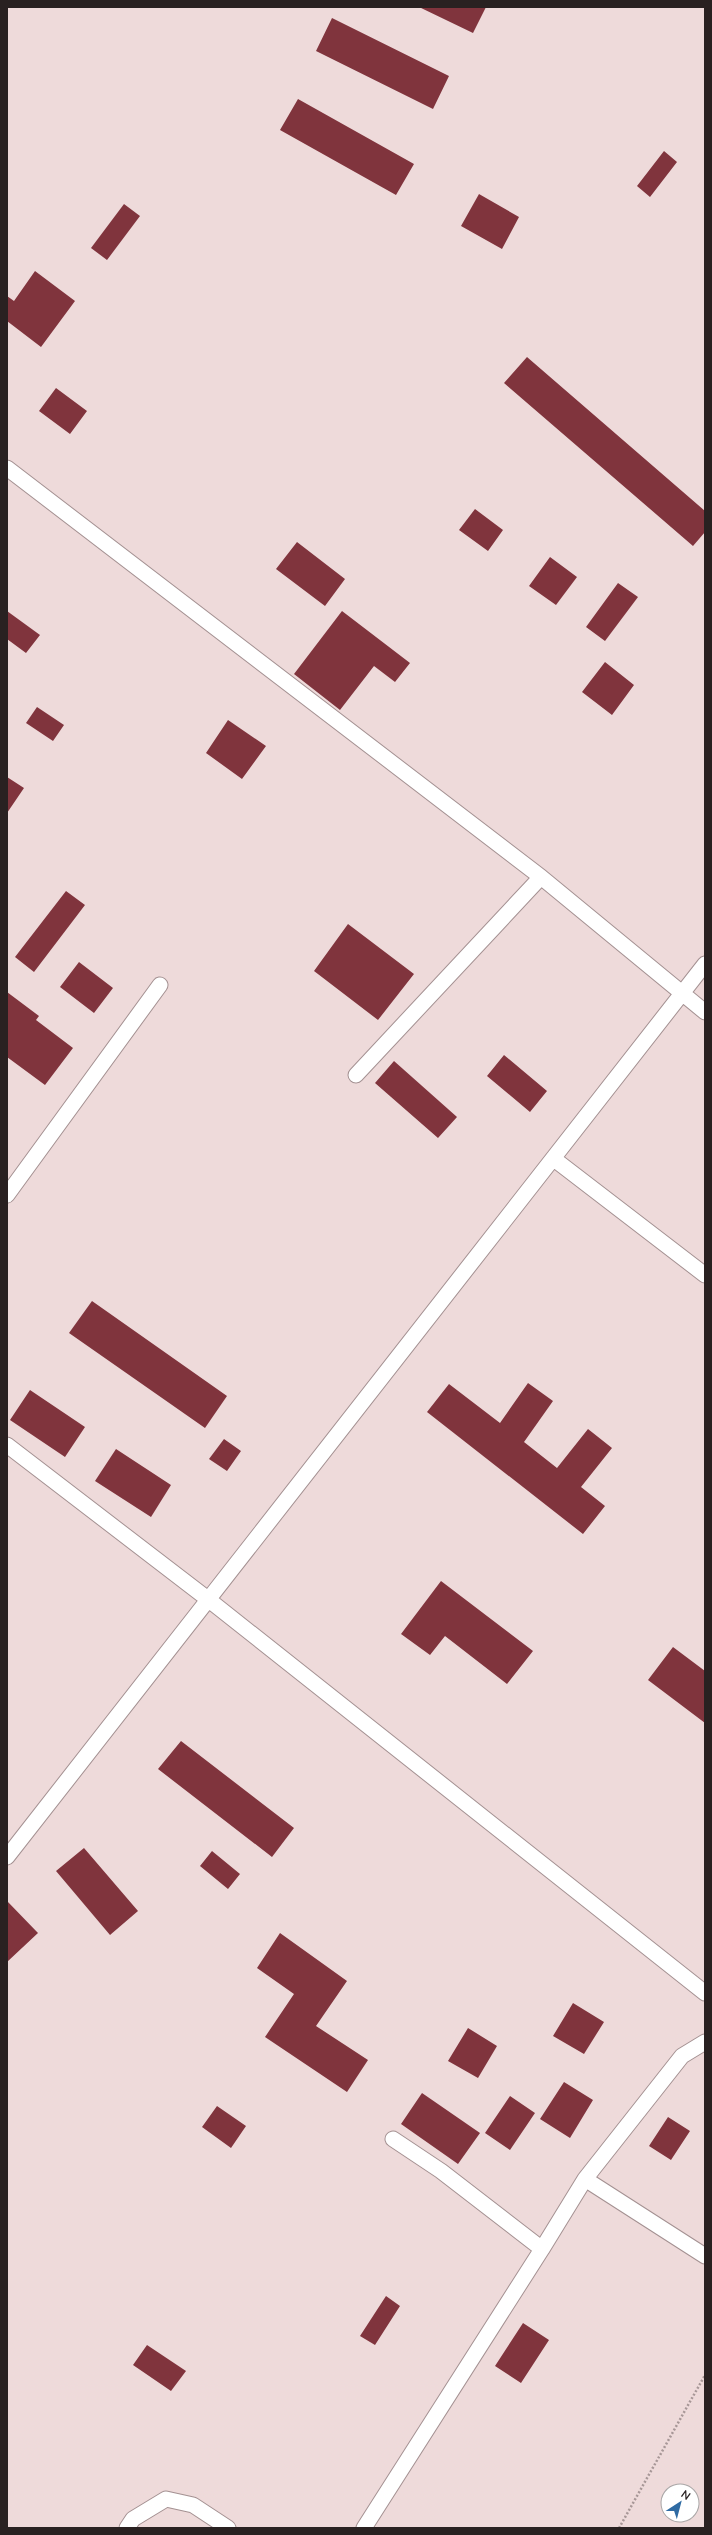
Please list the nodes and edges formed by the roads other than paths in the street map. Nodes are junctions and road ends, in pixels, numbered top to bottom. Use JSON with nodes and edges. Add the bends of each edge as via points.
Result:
{"nodes":[{"id":1,"x":7,"y":468,"type":"edge"},
{"id":2,"x":541,"y":877,"type":"junction"},
{"id":3,"x":705,"y":964,"type":"edge"},
{"id":4,"x":160,"y":985,"type":"dead end"},
{"id":5,"x":683,"y":994,"type":"junction"},
{"id":6,"x":705,"y":1012,"type":"edge"},
{"id":7,"x":356,"y":1075,"type":"dead end"},
{"id":8,"x":554,"y":1159,"type":"junction"},
{"id":9,"x":7,"y":1195,"type":"edge"},
{"id":10,"x":705,"y":1275,"type":"edge"},
{"id":11,"x":7,"y":1445,"type":"edge"},
{"id":12,"x":209,"y":1600,"type":"junction"},
{"id":13,"x":7,"y":1857,"type":"edge"},
{"id":14,"x":705,"y":1993,"type":"edge"},
{"id":15,"x":705,"y":2042,"type":"edge"},
{"id":16,"x":393,"y":2139,"type":"dead end"},
{"id":17,"x":585,"y":2179,"type":"junction"},
{"id":18,"x":542,"y":2249,"type":"junction"},
{"id":19,"x":705,"y":2256,"type":"edge"},
{"id":20,"x":127,"y":2528,"type":"edge"},
{"id":21,"x":228,"y":2528,"type":"edge"},
{"id":22,"x":364,"y":2528,"type":"edge"}],
"edges":[{"from":1,"to":2,"type":"street"},
{"from":2,"to":5,"type":"street"},
{"from":2,"to":7,"type":"street"},
{"from":3,"to":5,"type":"street"},
{"from":4,"to":9,"type":"street"},
{"from":5,"to":6,"type":"street"},
{"from":5,"to":8,"type":"street"},
{"from":8,"to":10,"type":"street"},
{"from":8,"to":12,"type":"street"},
{"from":11,"to":12,"type":"street"},
{"from":12,"to":13,"type":"street"},
{"from":12,"to":14,"type":"street"},
{"from":15,"to":17,"type":"street","via":[[682,2056]]},
{"from":16,"to":18,"type":"street","via":[[441,2171]]},
{"from":17,"to":18,"type":"street"},
{"from":17,"to":19,"type":"street"},
{"from":18,"to":22,"type":"street"},
{"from":20,"to":21,"type":"street","via":[[133,2519],[166,2499],[193,2505]]}]}
